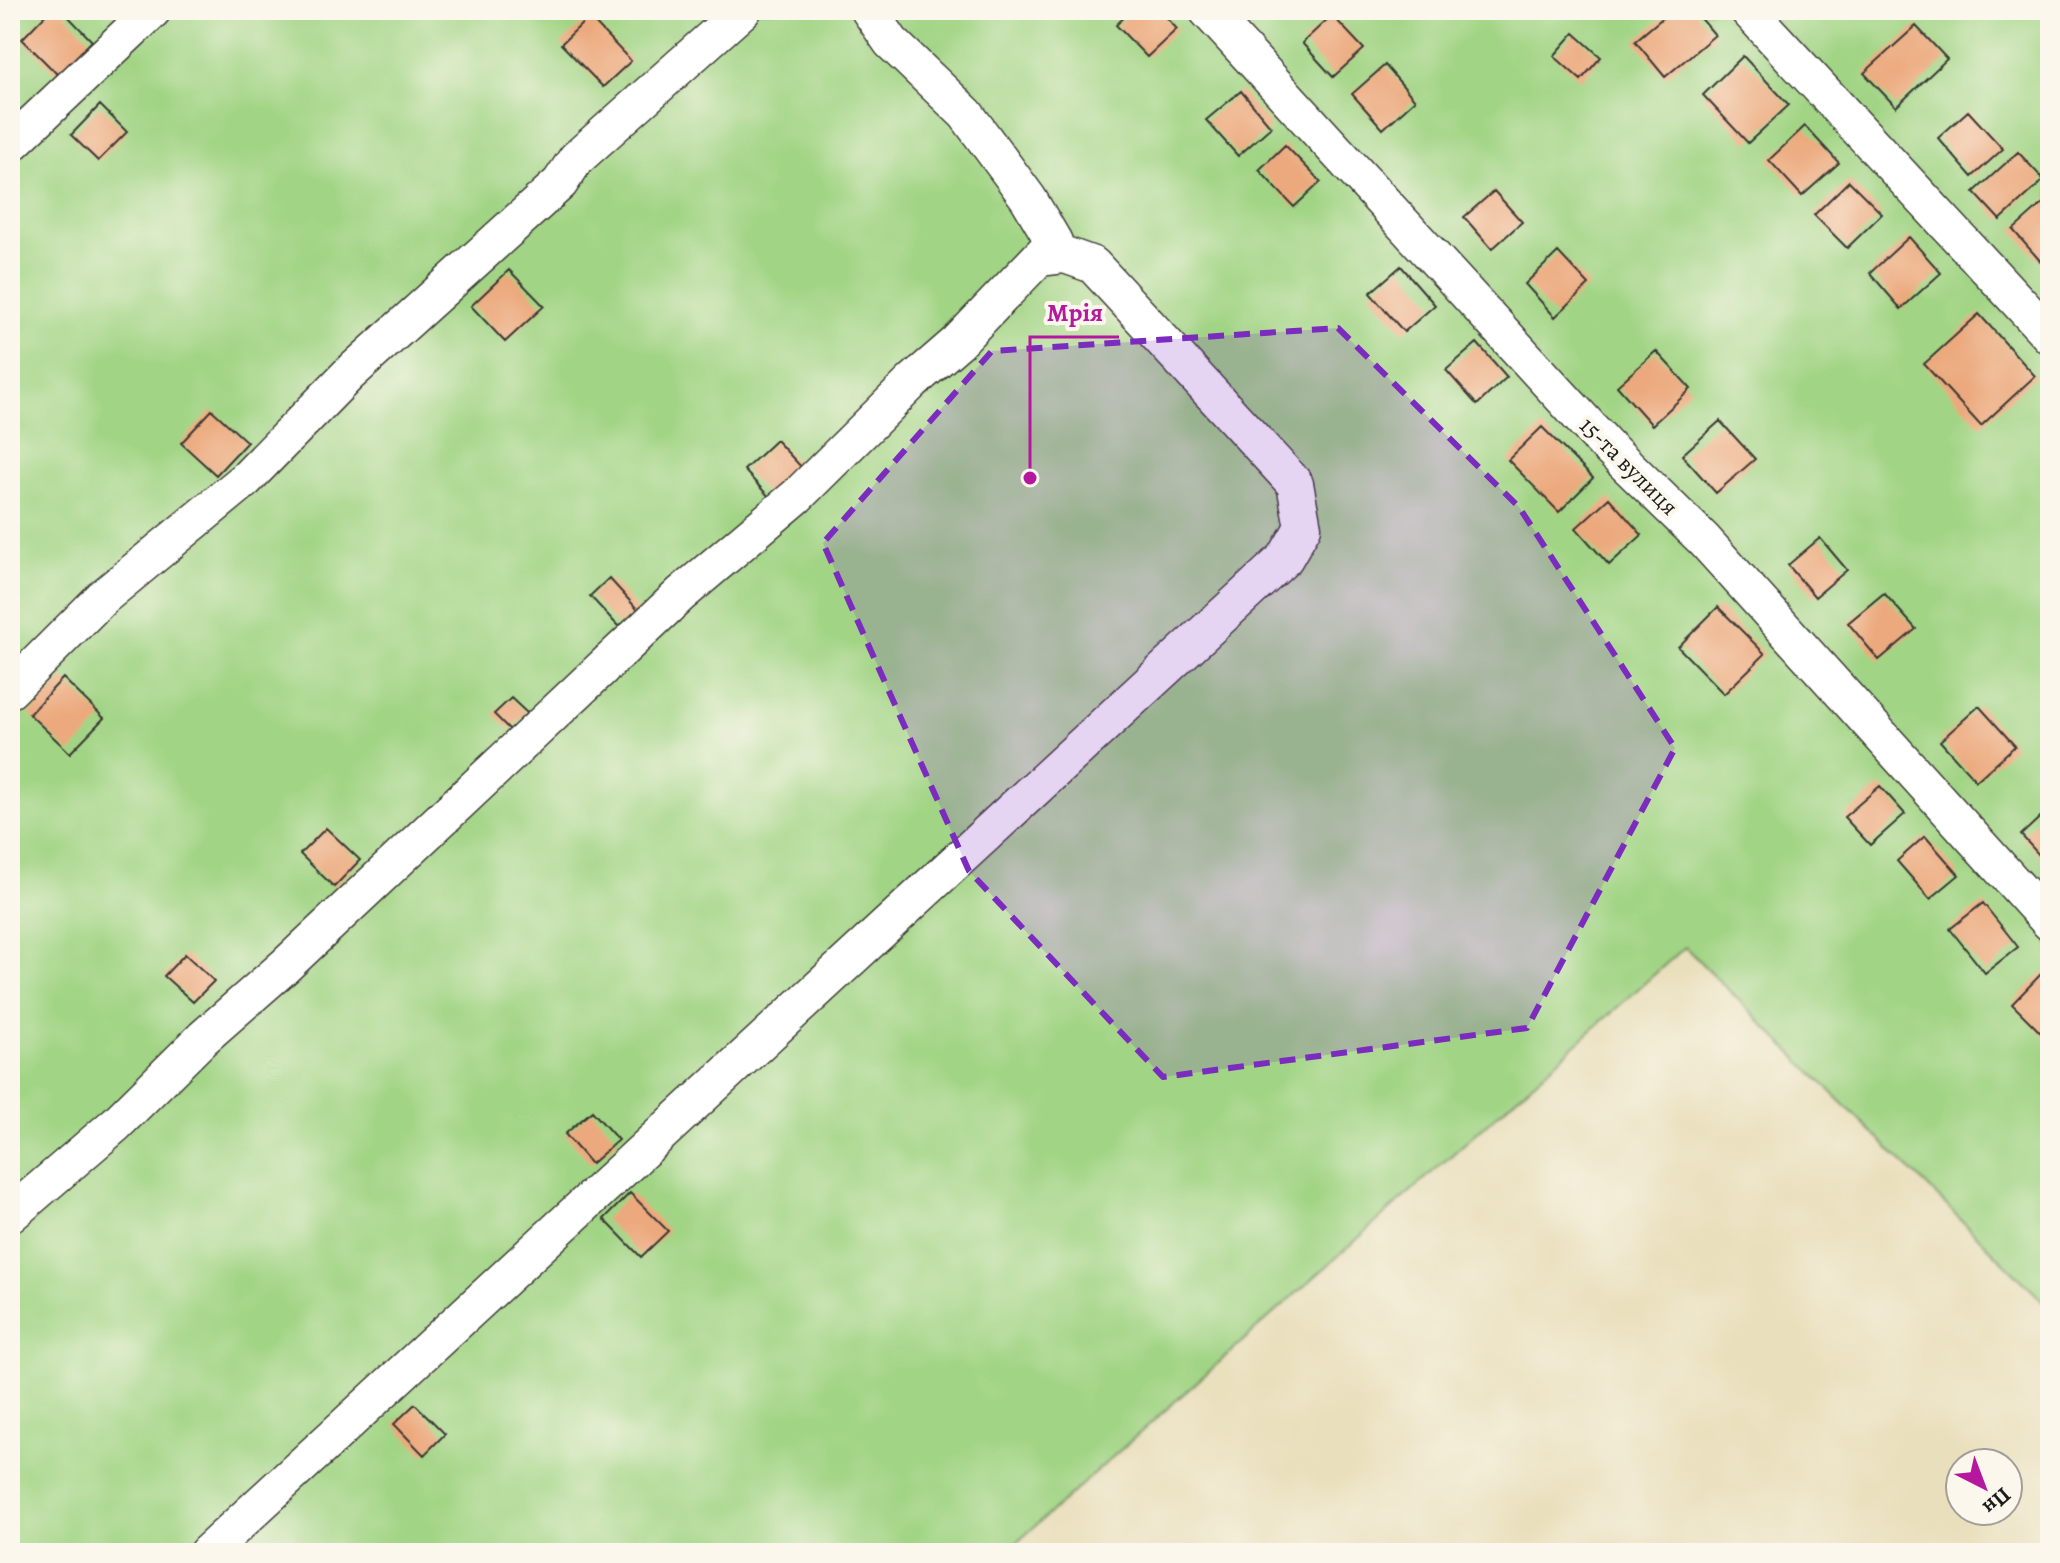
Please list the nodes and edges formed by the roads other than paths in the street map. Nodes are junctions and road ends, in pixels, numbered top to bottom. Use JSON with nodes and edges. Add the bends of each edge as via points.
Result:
{"nodes":[{"id":1,"x":153,"y":10,"type":"edge"},
{"id":2,"x":743,"y":10,"type":"edge"},
{"id":3,"x":869,"y":10,"type":"edge"},
{"id":4,"x":1207,"y":10,"type":"edge"},
{"id":5,"x":1748,"y":10,"type":"edge"},
{"id":6,"x":10,"y":145,"type":"edge"},
{"id":7,"x":1041,"y":258,"type":"junction"},
{"id":8,"x":2050,"y":336,"type":"edge"},
{"id":9,"x":10,"y":690,"type":"edge"},
{"id":10,"x":2050,"y":923,"type":"edge"},
{"id":11,"x":10,"y":1215,"type":"edge"},
{"id":12,"x":207,"y":1553,"type":"edge"}],
"edges":[{"from":1,"to":6,"type":"street"},
{"from":2,"to":9,"type":"street","via":[[576,159],[560,183],[348,375],[245,480],[102,598]]},
{"from":3,"to":7,"type":"street","via":[[891,42],[966,114],[1034,207],[1054,242]]},
{"from":4,"to":10,"type":"street","name":"15-та вулиця","via":[[1605,444],[1704,540]]},
{"from":5,"to":8,"type":"street"},
{"from":7,"to":11,"type":"street","via":[[797,496],[681,594],[116,1124]]},
{"from":7,"to":12,"type":"street","via":[[1065,255],[1093,265],[1295,484],[1303,527],[1285,558]]}]}
